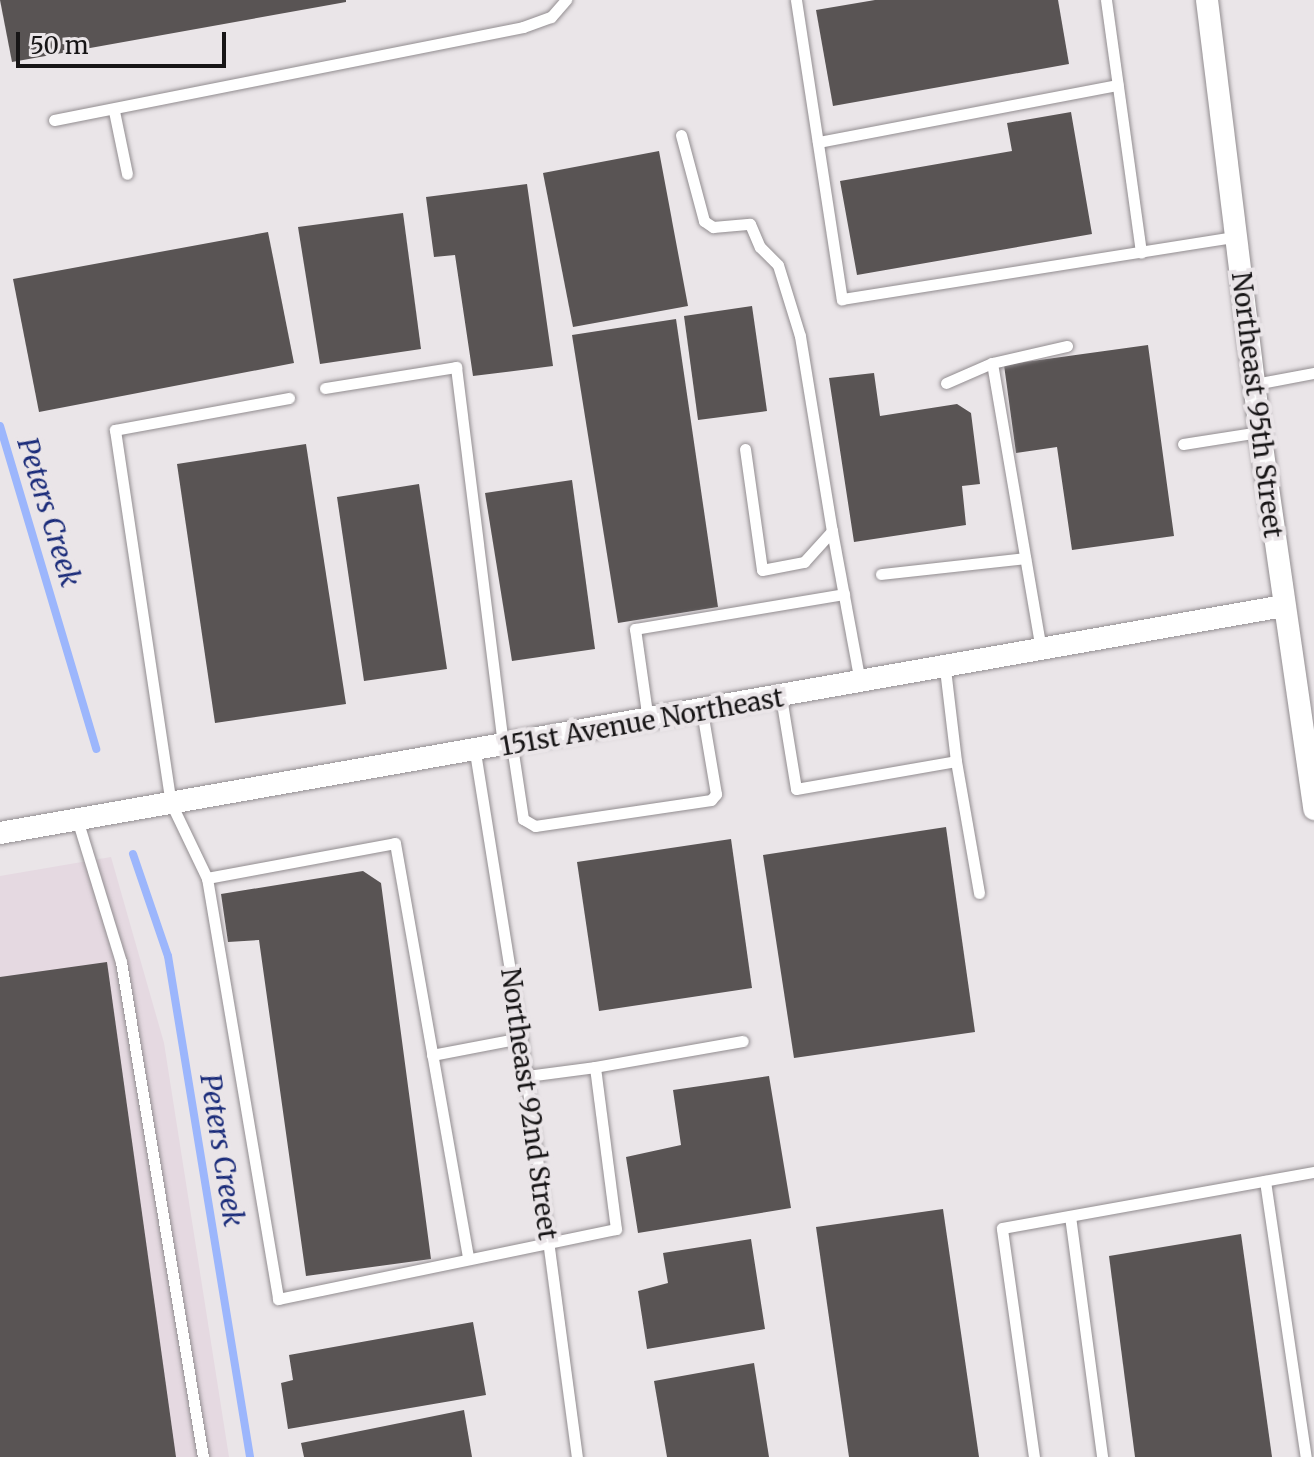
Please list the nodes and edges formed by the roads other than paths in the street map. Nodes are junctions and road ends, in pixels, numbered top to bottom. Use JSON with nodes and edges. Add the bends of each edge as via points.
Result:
{"nodes":[{"id":1,"x":566,"y":0,"type":"edge"},
{"id":2,"x":796,"y":0,"type":"edge"},
{"id":3,"x":1106,"y":0,"type":"edge"},
{"id":4,"x":1207,"y":0,"type":"edge"},
{"id":5,"x":1118,"y":85,"type":"junction"},
{"id":6,"x":114,"y":111,"type":"junction"},
{"id":7,"x":54,"y":120,"type":"dead end"},
{"id":8,"x":681,"y":135,"type":"dead end"},
{"id":9,"x":818,"y":142,"type":"junction"},
{"id":10,"x":127,"y":174,"type":"dead end"},
{"id":11,"x":1235,"y":237,"type":"junction"},
{"id":12,"x":1141,"y":253,"type":"junction"},
{"id":13,"x":1067,"y":346,"type":"dead end"},
{"id":14,"x":992,"y":363,"type":"junction"},
{"id":15,"x":1314,"y":373,"type":"edge"},
{"id":16,"x":946,"y":383,"type":"dead end"},
{"id":17,"x":1255,"y":384,"type":"junction"},
{"id":18,"x":325,"y":388,"type":"dead end"},
{"id":19,"x":289,"y":398,"type":"dead end"},
{"id":20,"x":1260,"y":432,"type":"junction"},
{"id":21,"x":1183,"y":444,"type":"dead end"},
{"id":22,"x":745,"y":449,"type":"dead end"},
{"id":23,"x":832,"y":531,"type":"junction"},
{"id":24,"x":1025,"y":558,"type":"junction"},
{"id":25,"x":881,"y":574,"type":"dead end"},
{"id":26,"x":844,"y":594,"type":"junction"},
{"id":27,"x":1284,"y":606,"type":"junction"},
{"id":28,"x":1041,"y":652,"type":"junction"},
{"id":29,"x":945,"y":669,"type":"junction"},
{"id":30,"x":860,"y":682,"type":"junction"},
{"id":31,"x":781,"y":697,"type":"junction"},
{"id":32,"x":702,"y":711,"type":"junction"},
{"id":33,"x":648,"y":721,"type":"junction"},
{"id":34,"x":507,"y":746,"type":"junction"},
{"id":35,"x":475,"y":752,"type":"junction"},
{"id":36,"x":956,"y":761,"type":"junction"},
{"id":37,"x":171,"y":803,"type":"junction"},
{"id":38,"x":1314,"y":809,"type":"edge"},
{"id":39,"x":77,"y":819,"type":"junction"},
{"id":40,"x":0,"y":833,"type":"edge"},
{"id":41,"x":207,"y":878,"type":"junction"},
{"id":42,"x":979,"y":893,"type":"dead end"},
{"id":43,"x":521,"y":1038,"type":"junction"},
{"id":44,"x":743,"y":1041,"type":"dead end"},
{"id":45,"x":432,"y":1055,"type":"junction"},
{"id":46,"x":595,"y":1067,"type":"junction"},
{"id":47,"x":527,"y":1076,"type":"junction"},
{"id":48,"x":1314,"y":1172,"type":"edge"},
{"id":49,"x":1265,"y":1181,"type":"junction"},
{"id":50,"x":1070,"y":1216,"type":"junction"},
{"id":51,"x":548,"y":1240,"type":"junction"},
{"id":52,"x":468,"y":1259,"type":"junction"},
{"id":53,"x":203,"y":1457,"type":"edge"},
{"id":54,"x":577,"y":1457,"type":"edge"},
{"id":55,"x":1034,"y":1457,"type":"edge"},
{"id":56,"x":1102,"y":1457,"type":"edge"},
{"id":57,"x":1306,"y":1457,"type":"edge"}],
"edges":[{"from":1,"to":6,"type":"lane","via":[[551,17],[523,27]]},
{"from":2,"to":9,"type":"lane"},
{"from":3,"to":5,"type":"lane"},
{"from":4,"to":11,"type":"street","name":"Northeast 95th Street"},
{"from":5,"to":9,"type":"lane"},
{"from":5,"to":12,"type":"lane"},
{"from":6,"to":7,"type":"lane"},
{"from":6,"to":10,"type":"lane"},
{"from":8,"to":23,"type":"lane","via":[[704,221],[713,227],[750,224],[760,247],[778,265],[800,336]]},
{"from":9,"to":12,"type":"lane","via":[[842,299]]},
{"from":11,"to":12,"type":"lane"},
{"from":11,"to":17,"type":"street","name":"Northeast 95th Street"},
{"from":13,"to":14,"type":"lane"},
{"from":14,"to":16,"type":"lane"},
{"from":14,"to":24,"type":"lane"},
{"from":15,"to":17,"type":"lane"},
{"from":17,"to":20,"type":"street","name":"Northeast 95th Street"},
{"from":18,"to":34,"type":"lane","via":[[456,367]]},
{"from":19,"to":37,"type":"lane","via":[[115,430]]},
{"from":20,"to":21,"type":"lane"},
{"from":20,"to":27,"type":"street","name":"Northeast 95th Street"},
{"from":22,"to":23,"type":"lane","via":[[762,570],[804,562]]},
{"from":23,"to":26,"type":"lane"},
{"from":24,"to":25,"type":"lane"},
{"from":24,"to":28,"type":"lane"},
{"from":26,"to":30,"type":"lane"},
{"from":26,"to":33,"type":"lane","via":[[635,629]]},
{"from":27,"to":28,"type":"street","name":"151st Avenue Northeast"},
{"from":27,"to":38,"type":"street","name":"Northeast 95th Street"},
{"from":28,"to":29,"type":"street","name":"151st Avenue Northeast"},
{"from":29,"to":30,"type":"street","name":"151st Avenue Northeast"},
{"from":29,"to":36,"type":"lane"},
{"from":30,"to":31,"type":"street","name":"151st Avenue Northeast"},
{"from":31,"to":32,"type":"street","name":"151st Avenue Northeast"},
{"from":31,"to":36,"type":"lane","via":[[796,789]]},
{"from":32,"to":33,"type":"street","name":"151st Avenue Northeast"},
{"from":32,"to":34,"type":"lane","via":[[716,794],[711,800],[535,826],[523,819]]},
{"from":33,"to":34,"type":"street","name":"151st Avenue Northeast"},
{"from":34,"to":35,"type":"street","name":"151st Avenue Northeast"},
{"from":35,"to":37,"type":"street","name":"151st Avenue Northeast"},
{"from":35,"to":43,"type":"lane","name":"Northeast 92nd Street"},
{"from":36,"to":42,"type":"lane"},
{"from":37,"to":39,"type":"street","name":"151st Avenue Northeast"},
{"from":37,"to":41,"type":"lane"},
{"from":39,"to":40,"type":"street","name":"151st Avenue Northeast"},
{"from":39,"to":53,"type":"lane","via":[[121,962]]},
{"from":41,"to":45,"type":"lane","via":[[395,843]]},
{"from":41,"to":52,"type":"lane","via":[[278,1299]]},
{"from":43,"to":45,"type":"lane"},
{"from":43,"to":47,"type":"lane","name":"Northeast 92nd Street"},
{"from":44,"to":46,"type":"lane"},
{"from":45,"to":52,"type":"lane"},
{"from":46,"to":47,"type":"lane"},
{"from":46,"to":51,"type":"lane","via":[[616,1229]]},
{"from":47,"to":51,"type":"lane","name":"Northeast 92nd Street"},
{"from":48,"to":49,"type":"lane"},
{"from":49,"to":50,"type":"lane"},
{"from":49,"to":57,"type":"lane"},
{"from":50,"to":55,"type":"lane","via":[[1002,1228]]},
{"from":50,"to":56,"type":"lane"},
{"from":51,"to":52,"type":"lane"},
{"from":51,"to":54,"type":"lane","name":"Northeast 92nd Street"}]}
